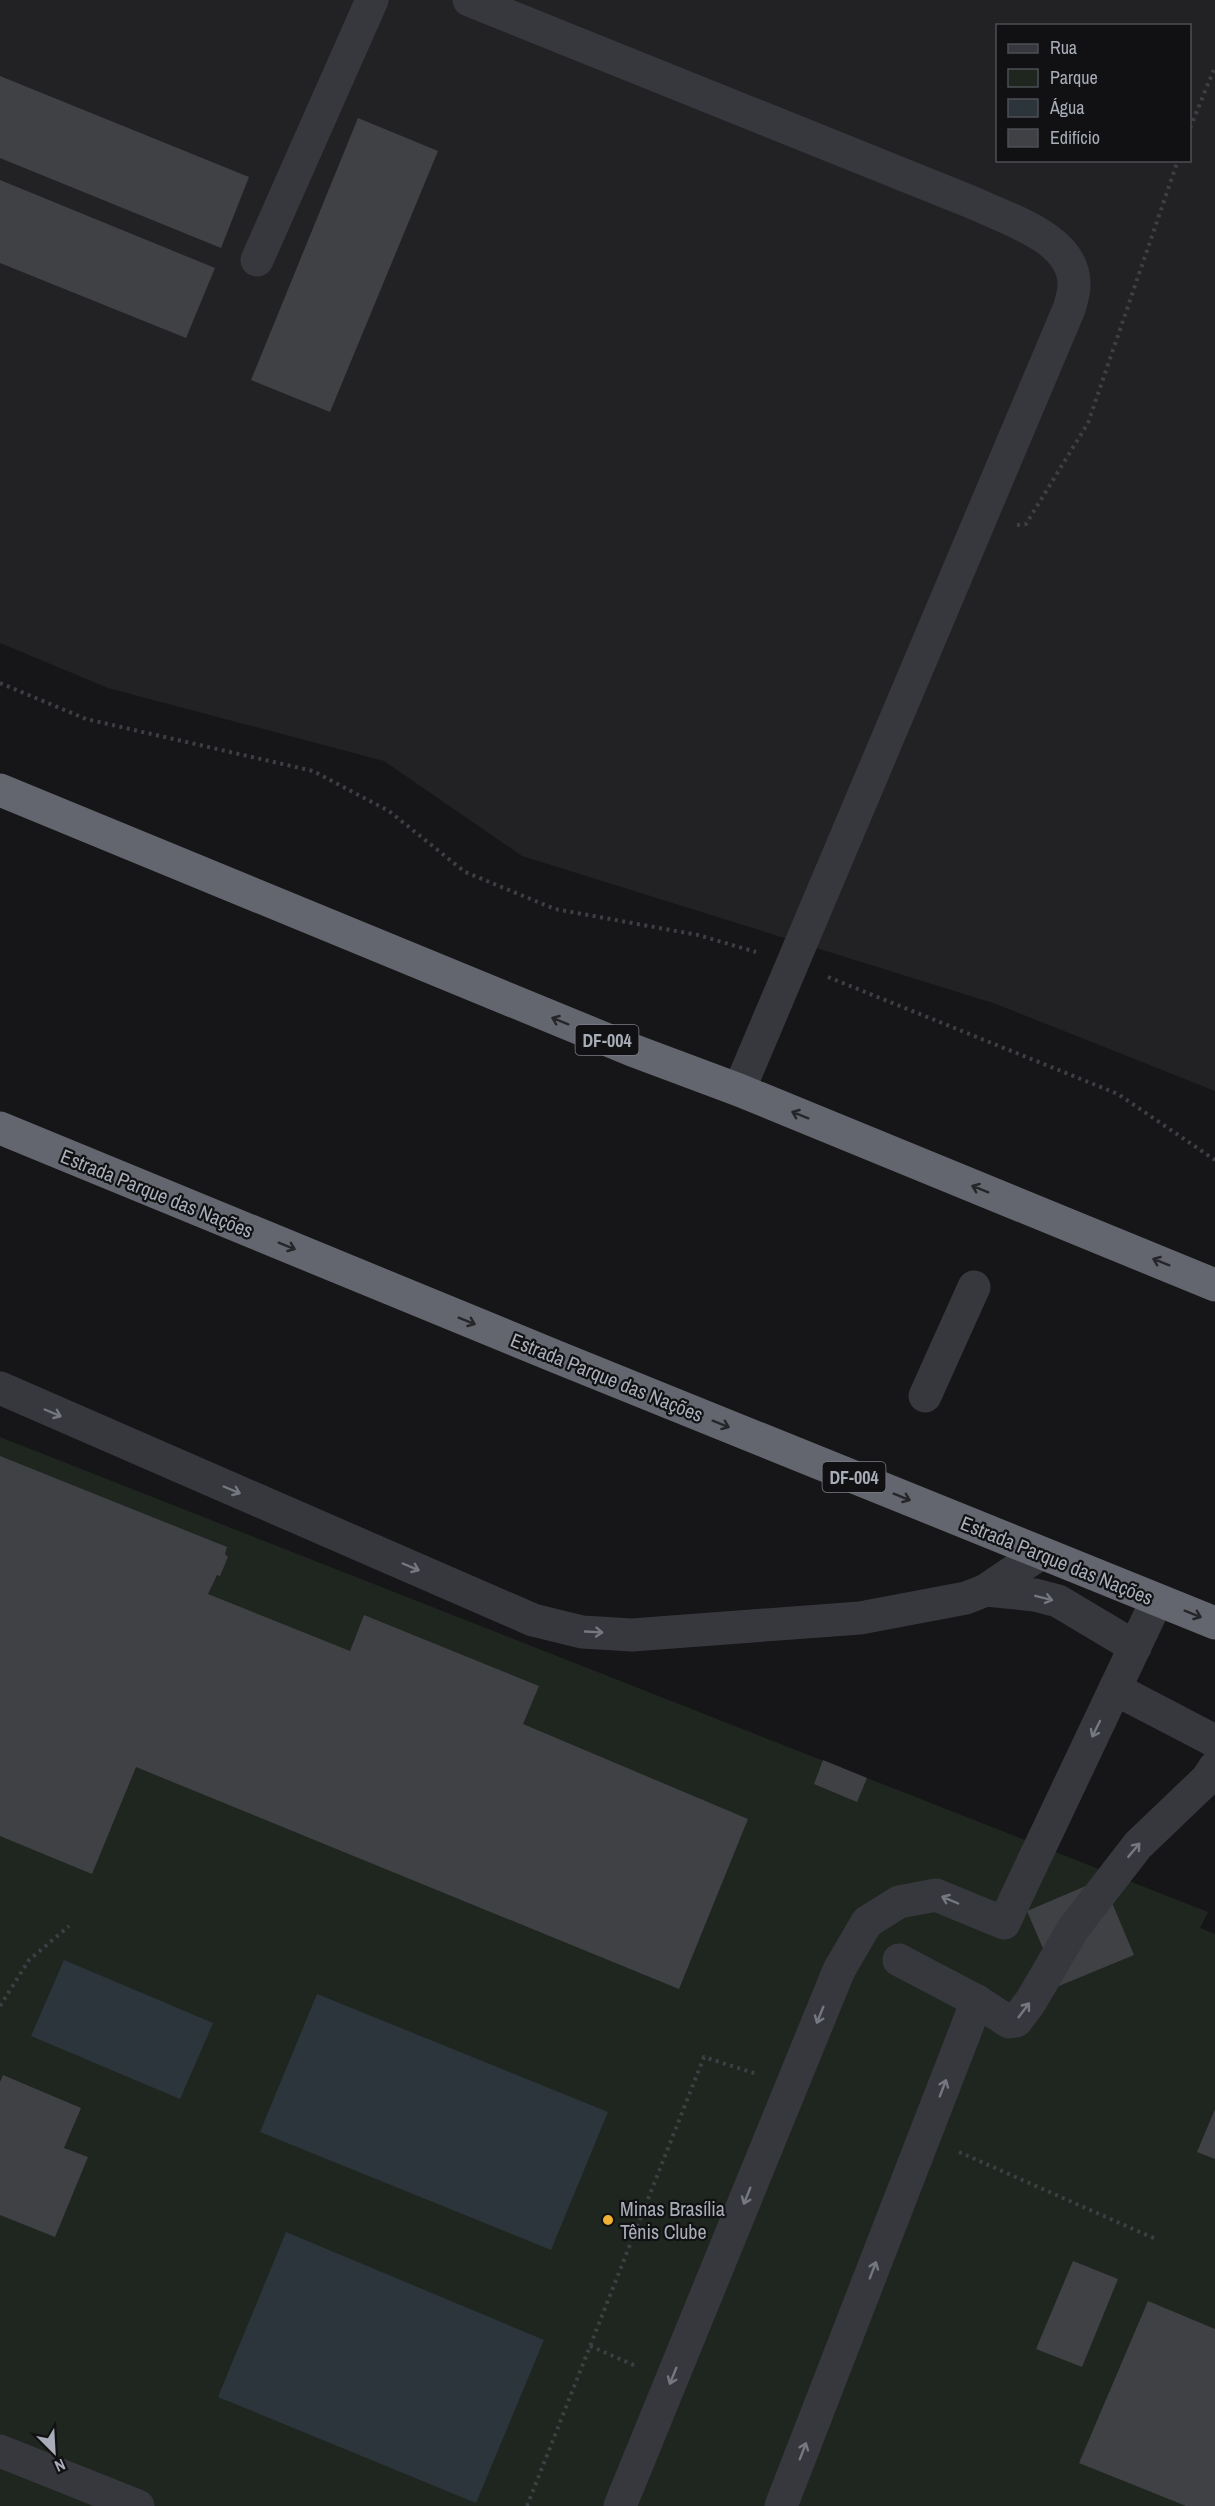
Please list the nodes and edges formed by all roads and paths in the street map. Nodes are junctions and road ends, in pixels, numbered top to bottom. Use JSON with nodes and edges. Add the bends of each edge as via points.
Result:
{"nodes":[{"id":1,"x":372,"y":0,"type":"edge"},
{"id":2,"x":469,"y":0,"type":"edge"},
{"id":3,"x":1215,"y":67,"type":"edge"},
{"id":4,"x":1191,"y":126,"type":"edge"},
{"id":5,"x":1177,"y":162,"type":"edge"},
{"id":6,"x":257,"y":260,"type":"dead end"},
{"id":7,"x":975,"y":531,"type":"junction"},
{"id":8,"x":0,"y":682,"type":"edge"},
{"id":9,"x":0,"y":790,"type":"edge"},
{"id":10,"x":792,"y":963,"type":"junction"},
{"id":11,"x":739,"y":1090,"type":"junction"},
{"id":12,"x":0,"y":1128,"type":"edge"},
{"id":13,"x":1215,"y":1160,"type":"edge"},
{"id":14,"x":1215,"y":1284,"type":"edge"},
{"id":15,"x":974,"y":1287,"type":"dead end"},
{"id":16,"x":0,"y":1388,"type":"edge"},
{"id":17,"x":925,"y":1396,"type":"dead end"},
{"id":18,"x":1041,"y":1553,"type":"junction"},
{"id":19,"x":986,"y":1590,"type":"junction"},
{"id":20,"x":1157,"y":1600,"type":"junction"},
{"id":21,"x":1215,"y":1623,"type":"edge"},
{"id":22,"x":1135,"y":1647,"type":"junction"},
{"id":23,"x":1115,"y":1689,"type":"junction"},
{"id":24,"x":1215,"y":1741,"type":"edge"},
{"id":25,"x":1215,"y":1767,"type":"edge"},
{"id":26,"x":69,"y":1926,"type":"dead end"},
{"id":27,"x":899,"y":1960,"type":"dead end"},
{"id":28,"x":976,"y":2001,"type":"junction"},
{"id":29,"x":0,"y":2006,"type":"edge"},
{"id":30,"x":792,"y":2086,"type":"junction"},
{"id":31,"x":959,"y":2152,"type":"dead end"},
{"id":32,"x":1158,"y":2240,"type":"dead end"},
{"id":33,"x":590,"y":2346,"type":"junction"},
{"id":34,"x":671,"y":2381,"type":"junction"},
{"id":35,"x":0,"y":2451,"type":"edge"},
{"id":36,"x":138,"y":2506,"type":"edge"},
{"id":37,"x":527,"y":2506,"type":"edge"},
{"id":38,"x":620,"y":2506,"type":"edge"},
{"id":39,"x":782,"y":2506,"type":"edge"}],
"edges":[{"from":1,"to":6,"type":"street"},
{"from":2,"to":7,"type":"street","via":[[976,204],[1053,243],[1066,260],[1074,284],[1069,309]]},
{"from":3,"to":4,"type":"path"},
{"from":5,"to":7,"type":"path","via":[[1088,423],[1026,524]]},
{"from":7,"to":10,"type":"street"},
{"from":8,"to":10,"type":"path","via":[[86,719],[313,771],[388,811],[465,872],[555,909],[698,935]]},
{"from":11,"to":9,"type":"highway","number":"DF-004","one_way":true,"via":[[632,1050]]},
{"from":10,"to":11,"type":"street"},
{"from":10,"to":13,"type":"path","via":[[1118,1094]]},
{"from":14,"to":11,"type":"highway","number":"DF-004","one_way":true},
{"from":12,"to":18,"type":"highway","name":"Estrada Parque das Nações","number":"DF-004","one_way":true},
{"from":15,"to":17,"type":"street"},
{"from":16,"to":19,"type":"street","one_way":true,"via":[[533,1620],[582,1632],[632,1635],[860,1618],[945,1604]]},
{"from":18,"to":19,"type":"street"},
{"from":18,"to":20,"type":"highway","name":"Estrada Parque das Nações","number":"DF-004"},
{"from":19,"to":22,"type":"street","one_way":true,"via":[[1058,1601]]},
{"from":20,"to":21,"type":"highway","name":"Estrada Parque das Nações","number":"DF-004","one_way":true},
{"from":20,"to":22,"type":"street"},
{"from":22,"to":23,"type":"street"},
{"from":23,"to":24,"type":"street"},
{"from":23,"to":30,"type":"street","one_way":true,"via":[[1004,1923],[936,1895],[898,1902],[867,1922],[839,1970]]},
{"from":28,"to":25,"type":"street","one_way":true,"via":[[1009,2022],[1016,2021],[1073,1929],[1138,1845]]},
{"from":26,"to":29,"type":"path","via":[[29,1960]]},
{"from":27,"to":28,"type":"street"},
{"from":39,"to":28,"type":"street","one_way":true},
{"from":30,"to":33,"type":"path","via":[[704,2057]]},
{"from":30,"to":34,"type":"street","one_way":true},
{"from":31,"to":32,"type":"path"},
{"from":33,"to":34,"type":"path"},
{"from":33,"to":37,"type":"path"},
{"from":34,"to":38,"type":"street"},
{"from":35,"to":36,"type":"street"}]}
